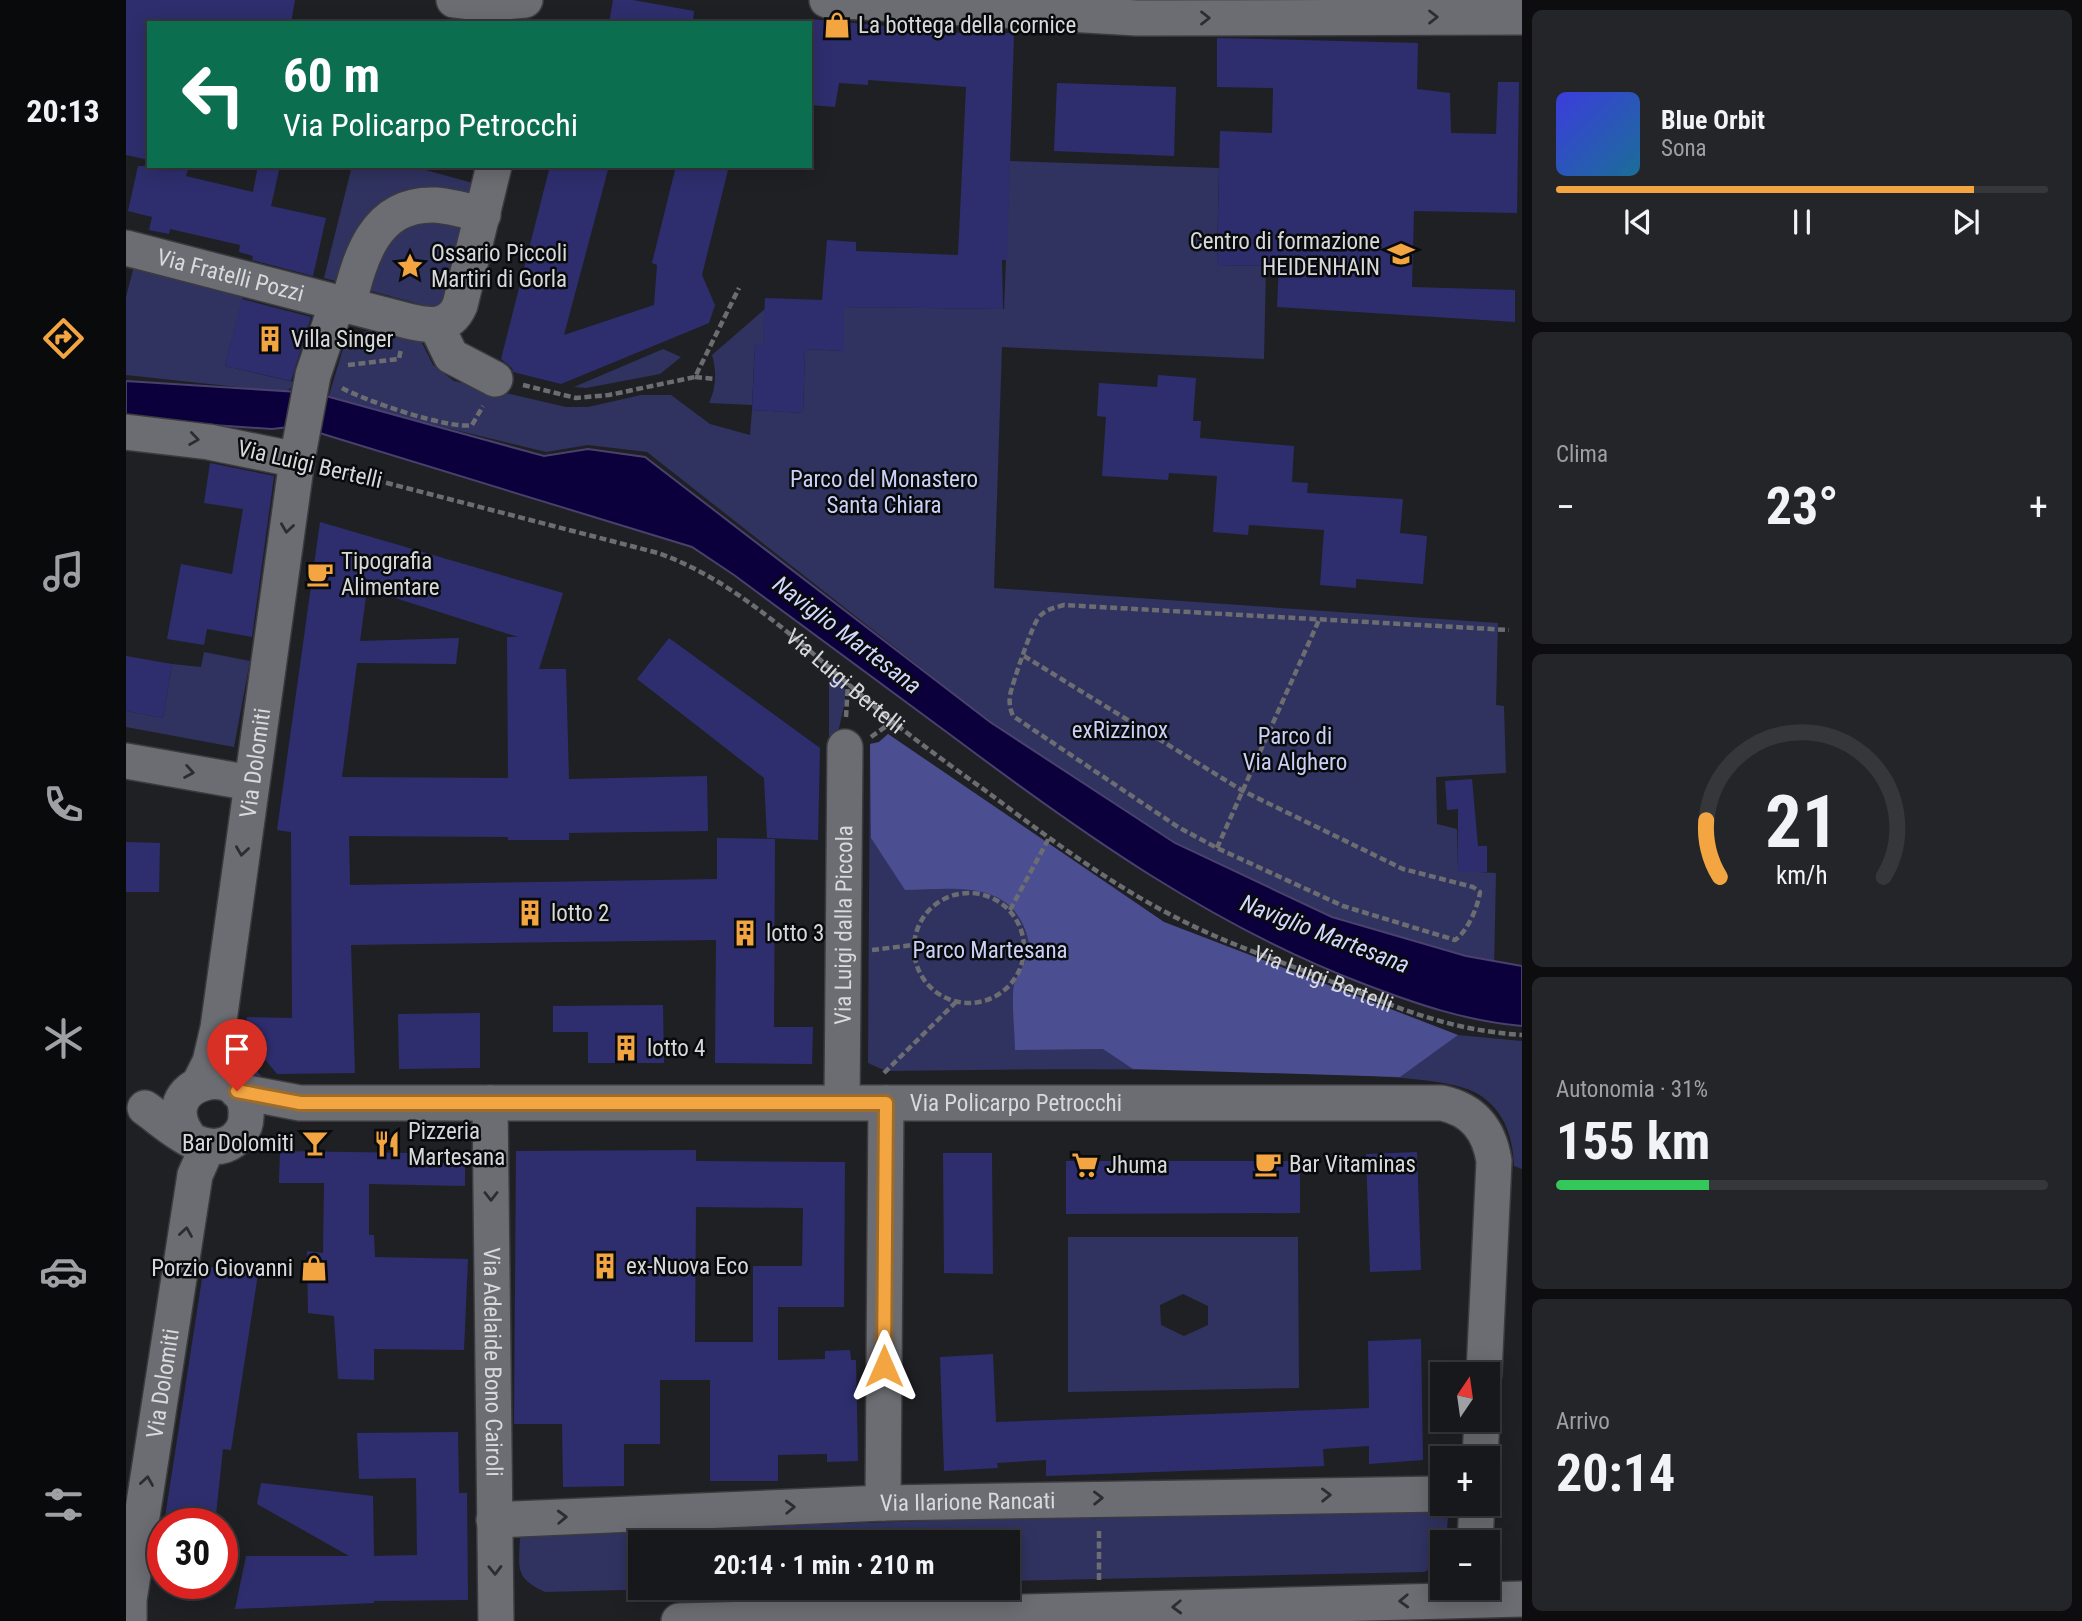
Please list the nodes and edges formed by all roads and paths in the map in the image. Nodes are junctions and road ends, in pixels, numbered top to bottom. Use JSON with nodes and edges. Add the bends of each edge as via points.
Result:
{"nodes":[{"id":1,"x":454,"y":0,"type":"edge"},
{"id":2,"x":526,"y":0,"type":"edge"},
{"id":3,"x":537,"y":0,"type":"edge"},
{"id":4,"x":827,"y":0,"type":"edge"},
{"id":5,"x":1138,"y":9,"type":"edge"},
{"id":6,"x":1522,"y":17,"type":"edge"},
{"id":7,"x":531,"y":21,"type":"edge"},
{"id":8,"x":489,"y":190,"type":"edge"},
{"id":9,"x":126,"y":248,"type":"edge"},
{"id":10,"x":739,"y":288,"type":"dead end"},
{"id":11,"x":342,"y":304,"type":"junction"},
{"id":12,"x":422,"y":323,"type":"junction"},
{"id":13,"x":695,"y":377,"type":"junction"},
{"id":14,"x":328,"y":378,"type":"junction"},
{"id":15,"x":492,"y":378,"type":"junction"},
{"id":16,"x":715,"y":379,"type":"dead end"},
{"id":17,"x":126,"y":432,"type":"edge"},
{"id":18,"x":299,"y":450,"type":"junction"},
{"id":19,"x":1319,"y":620,"type":"junction"},
{"id":20,"x":1509,"y":631,"type":"dead end"},
{"id":21,"x":1024,"y":656,"type":"junction"},
{"id":22,"x":845,"y":747,"type":"dead end"},
{"id":23,"x":126,"y":761,"type":"edge"},
{"id":24,"x":251,"y":783,"type":"junction"},
{"id":25,"x":1243,"y":792,"type":"junction"},
{"id":26,"x":1049,"y":838,"type":"junction"},
{"id":27,"x":1217,"y":848,"type":"junction"},
{"id":28,"x":1010,"y":910,"type":"junction"},
{"id":29,"x":913,"y":945,"type":"junction"},
{"id":30,"x":843,"y":954,"type":"junction"},
{"id":31,"x":956,"y":1002,"type":"junction"},
{"id":32,"x":1522,"y":1035,"type":"edge"},
{"id":33,"x":194,"y":1087,"type":"junction"},
{"id":34,"x":885,"y":1088,"type":"junction"},
{"id":35,"x":237,"y":1091,"type":"junction"},
{"id":36,"x":842,"y":1102,"type":"junction"},
{"id":37,"x":300,"y":1103,"type":"junction"},
{"id":38,"x":490,"y":1103,"type":"junction"},
{"id":39,"x":135,"y":1108,"type":"edge"},
{"id":40,"x":242,"y":1131,"type":"junction"},
{"id":41,"x":199,"y":1143,"type":"junction"},
{"id":42,"x":1485,"y":1362,"type":"edge"},
{"id":43,"x":1430,"y":1494,"type":"edge"},
{"id":44,"x":1099,"y":1498,"type":"junction"},
{"id":45,"x":883,"y":1503,"type":"junction"},
{"id":46,"x":494,"y":1520,"type":"junction"},
{"id":47,"x":1522,"y":1599,"type":"edge"},
{"id":48,"x":1472,"y":1602,"type":"edge"},
{"id":49,"x":1099,"y":1609,"type":"junction"},
{"id":50,"x":130,"y":1621,"type":"edge"},
{"id":51,"x":495,"y":1621,"type":"edge"},
{"id":52,"x":679,"y":1621,"type":"edge"}],
"edges":[{"from":1,"to":2,"type":"street","via":[[485,4]]},
{"from":3,"to":7,"type":"street"},
{"from":4,"to":5,"type":"street"},
{"from":5,"to":6,"type":"street","one_way":true},
{"from":8,"to":11,"type":"street","name":"Via Dolomiti","via":[[443,206],[411,208],[391,218],[366,248]]},
{"from":8,"to":12,"type":"street","via":[[460,305],[451,319]]},
{"from":9,"to":11,"type":"street","name":"Via Fratelli Pozzi"},
{"from":10,"to":13,"type":"path"},
{"from":11,"to":12,"type":"street","name":"Via Fratelli Pozzi"},
{"from":11,"to":14,"type":"street","name":"Via Dolomiti"},
{"from":12,"to":14,"type":"path","via":[[399,359]]},
{"from":12,"to":15,"type":"street","via":[[451,356]]},
{"from":13,"to":15,"type":"path","via":[[576,398]]},
{"from":13,"to":16,"type":"path"},
{"from":14,"to":15,"type":"path","via":[[374,402],[466,426],[472,425],[482,410]]},
{"from":14,"to":18,"type":"street","name":"Via Dolomiti"},
{"from":17,"to":18,"type":"street","name":"Via Luigi Bertelli","one_way":true},
{"from":18,"to":24,"type":"street","name":"Via Dolomiti","one_way":true},
{"from":18,"to":26,"type":"path","name":"Via Luigi Bertelli","via":[[690,566],[760,612],[892,722]]},
{"from":19,"to":20,"type":"path"},
{"from":19,"to":21,"type":"path","via":[[1064,605],[1037,618]]},
{"from":19,"to":25,"type":"path"},
{"from":21,"to":25,"type":"path"},
{"from":21,"to":27,"type":"path","via":[[1010,695],[1013,716],[1178,827]]},
{"from":22,"to":30,"type":"street","name":"Via Luigi dalla Piccola"},
{"from":23,"to":24,"type":"street","one_way":true},
{"from":24,"to":33,"type":"street","name":"Via Dolomiti","one_way":true,"via":[[218,1028],[210,1062]]},
{"from":25,"to":27,"type":"path"},
{"from":25,"to":27,"type":"path","via":[[1402,869],[1473,887],[1480,892],[1478,901],[1455,940],[1343,906]]},
{"from":26,"to":28,"type":"path"},
{"from":26,"to":32,"type":"path","name":"Via Luigi Bertelli","via":[[1141,899],[1210,934],[1423,1017],[1470,1030]]},
{"from":28,"to":29,"type":"path","via":[[977,893],[941,899],[916,927]]},
{"from":28,"to":31,"type":"path","via":[[1024,942],[1017,976],[1006,990],[990,999]]},
{"from":29,"to":30,"type":"path"},
{"from":29,"to":31,"type":"path","via":[[915,965],[924,982]]},
{"from":30,"to":36,"type":"street","name":"Via Luigi dalla Piccola"},
{"from":31,"to":34,"type":"path"},
{"from":33,"to":35,"type":"street","via":[[207,1081],[223,1082]]},
{"from":33,"to":39,"type":"street"},
{"from":33,"to":41,"type":"street","name":"Via Dolomiti","via":[[182,1101],[180,1118]]},
{"from":34,"to":36,"type":"street","name":"Via Policarpo Petrocchi"},
{"from":34,"to":42,"type":"street","name":"Via Policarpo Petrocchi","via":[[1441,1103],[1461,1109],[1478,1121],[1494,1161]]},
{"from":34,"to":45,"type":"street"},
{"from":35,"to":37,"type":"street","name":"Via Policarpo Petrocchi"},
{"from":35,"to":40,"type":"street","via":[[247,1113]]},
{"from":36,"to":38,"type":"street","name":"Via Policarpo Petrocchi"},
{"from":37,"to":38,"type":"street","name":"Via Policarpo Petrocchi"},
{"from":37,"to":40,"type":"street","name":"Via Policarpo Petrocchi"},
{"from":38,"to":46,"type":"street","name":"Via Adelaide Bono Cairoli","one_way":true},
{"from":39,"to":41,"type":"street"},
{"from":40,"to":41,"type":"street","via":[[223,1146]]},
{"from":50,"to":41,"type":"street","name":"Via Dolomiti","one_way":true,"via":[[129,1600]]},
{"from":44,"to":43,"type":"street","name":"Via Ilarione Rancati","one_way":true},
{"from":45,"to":44,"type":"street","name":"Via Ilarione Rancati","one_way":true},
{"from":44,"to":49,"type":"path"},
{"from":46,"to":45,"type":"street","name":"Via Ilarione Rancati","one_way":true},
{"from":46,"to":51,"type":"street","name":"Via Adelaide Bono Cairoli","one_way":true},
{"from":47,"to":48,"type":"street"},
{"from":48,"to":49,"type":"street","one_way":true},
{"from":49,"to":52,"type":"street"}]}
